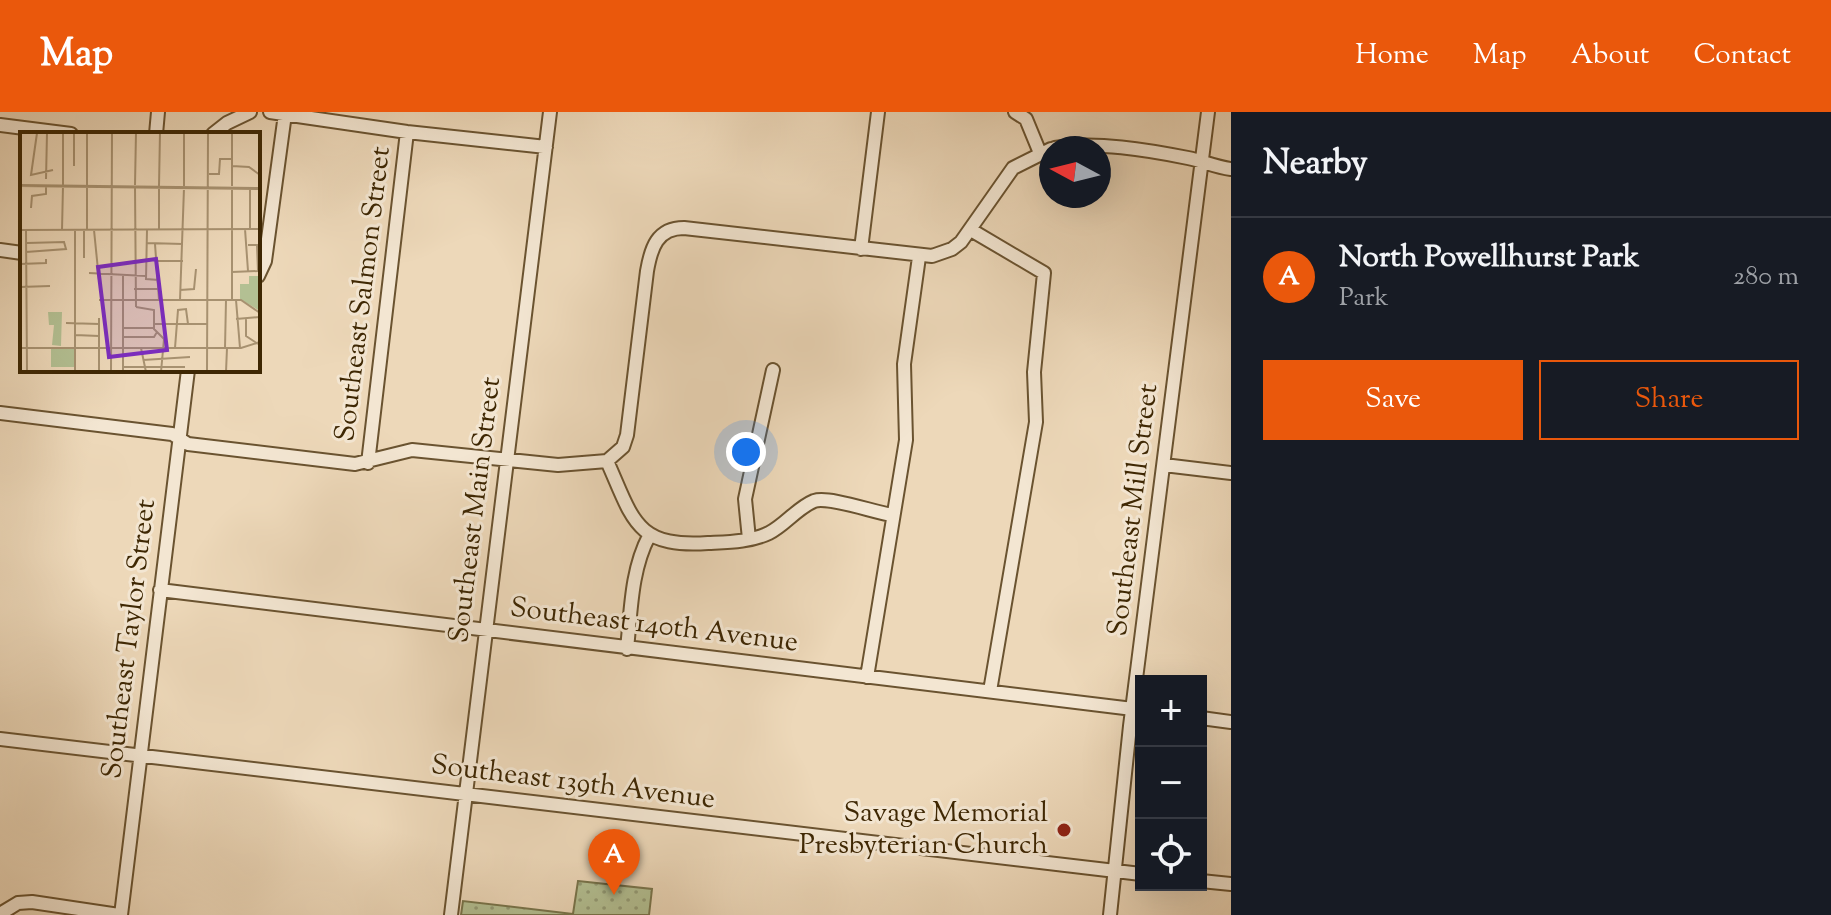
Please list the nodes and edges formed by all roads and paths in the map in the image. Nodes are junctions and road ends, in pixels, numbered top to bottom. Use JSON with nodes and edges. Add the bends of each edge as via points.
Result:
{"nodes":[{"id":1,"x":23,"y":112,"type":"edge"},
{"id":2,"x":158,"y":112,"type":"edge"},
{"id":3,"x":250,"y":112,"type":"edge"},
{"id":4,"x":270,"y":112,"type":"edge"},
{"id":5,"x":550,"y":112,"type":"edge"},
{"id":6,"x":878,"y":112,"type":"edge"},
{"id":7,"x":1015,"y":112,"type":"edge"},
{"id":8,"x":1208,"y":112,"type":"edge"},
{"id":9,"x":285,"y":114,"type":"edge"},
{"id":10,"x":0,"y":125,"type":"edge"},
{"id":11,"x":22,"y":128,"type":"junction"},
{"id":12,"x":55,"y":132,"type":"edge"},
{"id":13,"x":156,"y":132,"type":"edge"},
{"id":14,"x":216,"y":132,"type":"edge"},
{"id":15,"x":407,"y":132,"type":"junction"},
{"id":16,"x":1039,"y":137,"type":"edge"},
{"id":17,"x":546,"y":147,"type":"junction"},
{"id":18,"x":1111,"y":148,"type":"edge"},
{"id":19,"x":1039,"y":155,"type":"edge"},
{"id":20,"x":1202,"y":162,"type":"junction"},
{"id":21,"x":1231,"y":169,"type":"edge"},
{"id":22,"x":971,"y":230,"type":"junction"},
{"id":23,"x":861,"y":249,"type":"junction"},
{"id":24,"x":0,"y":250,"type":"edge"},
{"id":25,"x":20,"y":253,"type":"edge"},
{"id":26,"x":919,"y":257,"type":"junction"},
{"id":27,"x":260,"y":272,"type":"edge"},
{"id":28,"x":773,"y":370,"type":"dead end"},
{"id":29,"x":188,"y":372,"type":"edge"},
{"id":30,"x":0,"y":413,"type":"edge"},
{"id":31,"x":179,"y":438,"type":"junction"},
{"id":32,"x":507,"y":460,"type":"junction"},
{"id":33,"x":607,"y":461,"type":"junction"},
{"id":34,"x":368,"y":463,"type":"junction"},
{"id":35,"x":1164,"y":465,"type":"junction"},
{"id":36,"x":1231,"y":473,"type":"edge"},
{"id":37,"x":892,"y":515,"type":"junction"},
{"id":38,"x":649,"y":536,"type":"junction"},
{"id":39,"x":749,"y":539,"type":"junction"},
{"id":40,"x":160,"y":590,"type":"junction"},
{"id":41,"x":486,"y":628,"type":"junction"},
{"id":42,"x":627,"y":649,"type":"junction"},
{"id":43,"x":1141,"y":675,"type":"edge"},
{"id":44,"x":867,"y":677,"type":"junction"},
{"id":45,"x":990,"y":691,"type":"junction"},
{"id":46,"x":1135,"y":709,"type":"edge"},
{"id":47,"x":1207,"y":719,"type":"edge"},
{"id":48,"x":1231,"y":722,"type":"edge"},
{"id":49,"x":1135,"y":723,"type":"edge"},
{"id":50,"x":0,"y":739,"type":"edge"},
{"id":51,"x":140,"y":756,"type":"junction"},
{"id":52,"x":465,"y":794,"type":"junction"},
{"id":53,"x":1114,"y":870,"type":"junction"},
{"id":54,"x":1135,"y":873,"type":"edge"},
{"id":55,"x":1207,"y":882,"type":"edge"},
{"id":56,"x":1231,"y":884,"type":"edge"},
{"id":57,"x":0,"y":914,"type":"edge"},
{"id":58,"x":120,"y":915,"type":"edge"},
{"id":59,"x":451,"y":915,"type":"edge"},
{"id":60,"x":1110,"y":915,"type":"edge"}],
"edges":[{"from":1,"to":11,"type":"street"},
{"from":2,"to":13,"type":"street"},
{"from":3,"to":14,"type":"street"},
{"from":4,"to":9,"type":"street"},
{"from":5,"to":17,"type":"street","name":"Southeast Main Street"},
{"from":6,"to":23,"type":"street"},
{"from":7,"to":16,"type":"street"},
{"from":8,"to":20,"type":"street","name":"Southeast Mill Street"},
{"from":9,"to":15,"type":"street"},
{"from":9,"to":27,"type":"street"},
{"from":10,"to":11,"type":"street"},
{"from":11,"to":12,"type":"street"},
{"from":15,"to":17,"type":"street"},
{"from":15,"to":34,"type":"street","name":"Southeast Salmon Street"},
{"from":17,"to":32,"type":"street","name":"Southeast Main Street"},
{"from":18,"to":20,"type":"street"},
{"from":19,"to":22,"type":"street","via":[[1007,175]]},
{"from":20,"to":21,"type":"street"},
{"from":20,"to":35,"type":"street","name":"Southeast Mill Street"},
{"from":22,"to":26,"type":"street","via":[[952,249]]},
{"from":22,"to":45,"type":"street","via":[[1044,273],[1034,372],[1036,422]]},
{"from":23,"to":26,"type":"street"},
{"from":23,"to":33,"type":"street","via":[[677,228],[657,238],[650,252],[627,435],[623,447]]},
{"from":24,"to":25,"type":"street"},
{"from":26,"to":37,"type":"street","via":[[904,364],[906,440]]},
{"from":28,"to":39,"type":"street","via":[[745,499]]},
{"from":29,"to":31,"type":"street","name":"Southeast Taylor Street"},
{"from":30,"to":31,"type":"street"},
{"from":31,"to":34,"type":"street","via":[[203,446]]},
{"from":31,"to":40,"type":"street","name":"Southeast Taylor Street"},
{"from":32,"to":33,"type":"street","via":[[558,465]]},
{"from":32,"to":34,"type":"street","via":[[412,450]]},
{"from":32,"to":41,"type":"street","name":"Southeast Main Street"},
{"from":33,"to":38,"type":"street","via":[[634,519]]},
{"from":35,"to":36,"type":"street"},
{"from":35,"to":43,"type":"street","name":"Southeast Mill Street"},
{"from":37,"to":39,"type":"street","via":[[830,499],[814,501],[768,533]]},
{"from":37,"to":44,"type":"street"},
{"from":38,"to":39,"type":"street","via":[[690,545]]},
{"from":38,"to":42,"type":"street","via":[[636,574]]},
{"from":40,"to":41,"type":"street","name":"Southeast 140th Avenue"},
{"from":40,"to":51,"type":"street","name":"Southeast Taylor Street"},
{"from":41,"to":42,"type":"street","name":"Southeast 140th Avenue"},
{"from":41,"to":52,"type":"street","name":"Southeast Main Street"},
{"from":42,"to":44,"type":"street","name":"Southeast 140th Avenue"},
{"from":44,"to":45,"type":"street","name":"Southeast 140th Avenue"},
{"from":45,"to":46,"type":"street","name":"Southeast 140th Avenue"},
{"from":47,"to":48,"type":"street"},
{"from":49,"to":53,"type":"street","name":"Southeast Mill Street"},
{"from":50,"to":51,"type":"street","name":"Southeast 139th Avenue"},
{"from":51,"to":52,"type":"street","name":"Southeast 139th Avenue"},
{"from":51,"to":58,"type":"street","name":"Southeast Taylor Street"},
{"from":52,"to":53,"type":"street","name":"Southeast 139th Avenue"},
{"from":52,"to":59,"type":"street","name":"Southeast Main Street"},
{"from":53,"to":54,"type":"street","name":"Southeast 139th Avenue"},
{"from":53,"to":60,"type":"street","name":"Southeast Mill Street"},
{"from":55,"to":56,"type":"street"},
{"from":57,"to":58,"type":"street","via":[[32,902]]}]}
